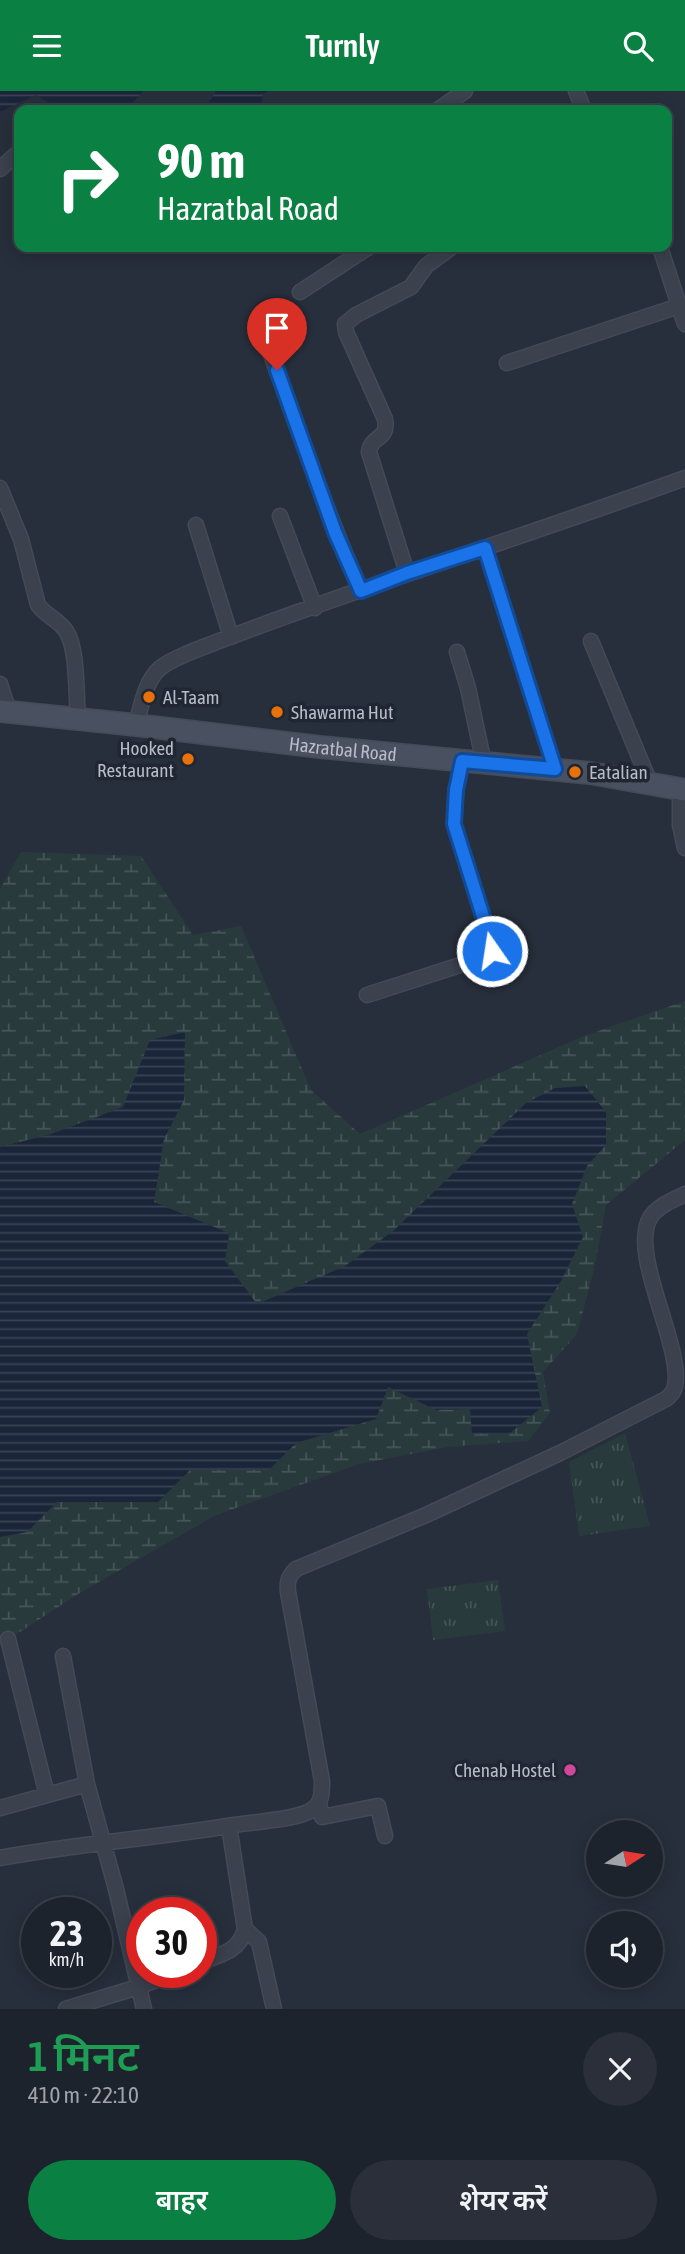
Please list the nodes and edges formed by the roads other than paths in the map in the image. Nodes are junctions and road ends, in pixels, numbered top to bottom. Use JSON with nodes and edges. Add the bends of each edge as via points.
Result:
{"nodes":[{"id":1,"x":465,"y":91,"type":"edge"},
{"id":2,"x":445,"y":105,"type":"edge"},
{"id":3,"x":14,"y":156,"type":"edge"},
{"id":4,"x":0,"y":169,"type":"edge"},
{"id":5,"x":361,"y":252,"type":"edge"},
{"id":6,"x":445,"y":252,"type":"edge"},
{"id":7,"x":662,"y":252,"type":"edge"},
{"id":8,"x":300,"y":292,"type":"dead end"},
{"id":9,"x":679,"y":306,"type":"junction"},
{"id":10,"x":258,"y":319,"type":"dead end"},
{"id":11,"x":685,"y":324,"type":"edge"},
{"id":12,"x":507,"y":362,"type":"dead end"},
{"id":13,"x":685,"y":478,"type":"edge"},
{"id":14,"x":0,"y":488,"type":"edge"},
{"id":15,"x":280,"y":516,"type":"dead end"},
{"id":16,"x":196,"y":525,"type":"dead end"},
{"id":17,"x":485,"y":548,"type":"junction"},
{"id":18,"x":407,"y":573,"type":"junction"},
{"id":19,"x":361,"y":591,"type":"junction"},
{"id":20,"x":315,"y":608,"type":"junction"},
{"id":21,"x":231,"y":637,"type":"junction"},
{"id":22,"x":591,"y":641,"type":"dead end"},
{"id":23,"x":457,"y":652,"type":"dead end"},
{"id":24,"x":0,"y":684,"type":"edge"},
{"id":25,"x":4,"y":712,"type":"edge"},
{"id":26,"x":78,"y":719,"type":"junction"},
{"id":27,"x":136,"y":725,"type":"junction"},
{"id":28,"x":462,"y":761,"type":"junction"},
{"id":29,"x":484,"y":764,"type":"junction"},
{"id":30,"x":555,"y":769,"type":"junction"},
{"id":31,"x":650,"y":783,"type":"junction"},
{"id":32,"x":682,"y":790,"type":"edge"},
{"id":33,"x":685,"y":848,"type":"edge"},
{"id":34,"x":367,"y":995,"type":"dead end"},
{"id":35,"x":685,"y":1194,"type":"edge"},
{"id":36,"x":8,"y":1639,"type":"dead end"},
{"id":37,"x":63,"y":1655,"type":"dead end"},
{"id":38,"x":88,"y":1784,"type":"junction"},
{"id":39,"x":47,"y":1795,"type":"junction"},
{"id":40,"x":319,"y":1803,"type":"junction"},
{"id":41,"x":0,"y":1808,"type":"edge"},
{"id":42,"x":229,"y":1826,"type":"junction"},
{"id":43,"x":385,"y":1836,"type":"dead end"},
{"id":44,"x":102,"y":1844,"type":"junction"},
{"id":45,"x":0,"y":1859,"type":"edge"},
{"id":46,"x":245,"y":1929,"type":"junction"},
{"id":47,"x":126,"y":1934,"type":"edge"},
{"id":48,"x":217,"y":1956,"type":"edge"},
{"id":49,"x":135,"y":1988,"type":"edge"},
{"id":50,"x":138,"y":1988,"type":"edge"},
{"id":51,"x":66,"y":2009,"type":"edge"},
{"id":52,"x":144,"y":2009,"type":"edge"},
{"id":53,"x":274,"y":2009,"type":"edge"}],
"edges":[{"from":1,"to":2,"type":"street"},
{"from":3,"to":4,"type":"street"},
{"from":5,"to":8,"type":"street"},
{"from":6,"to":18,"type":"street","via":[[426,266],[411,287],[345,324],[387,427],[369,452]]},
{"from":7,"to":9,"type":"street"},
{"from":9,"to":11,"type":"street"},
{"from":9,"to":12,"type":"street"},
{"from":10,"to":19,"type":"street"},
{"from":13,"to":17,"type":"street"},
{"from":14,"to":26,"type":"street","via":[[21,539],[38,605],[71,639]]},
{"from":15,"to":20,"type":"street"},
{"from":16,"to":21,"type":"street"},
{"from":17,"to":18,"type":"street"},
{"from":17,"to":30,"type":"street"},
{"from":18,"to":19,"type":"street"},
{"from":19,"to":20,"type":"street"},
{"from":20,"to":21,"type":"street"},
{"from":21,"to":27,"type":"street","via":[[160,668],[148,687]]},
{"from":22,"to":31,"type":"street"},
{"from":23,"to":29,"type":"street"},
{"from":24,"to":25,"type":"street"},
{"from":25,"to":26,"type":"main road","name":"Hazratbal Road"},
{"from":26,"to":27,"type":"main road","name":"Hazratbal Road"},
{"from":27,"to":28,"type":"main road","name":"Hazratbal Road"},
{"from":28,"to":29,"type":"main road","name":"Hazratbal Road"},
{"from":28,"to":34,"type":"street","via":[[454,824],[492,951],[480,959]]},
{"from":29,"to":30,"type":"main road","name":"Hazratbal Road"},
{"from":30,"to":31,"type":"main road","name":"Hazratbal Road"},
{"from":31,"to":32,"type":"main road","name":"Hazratbal Road"},
{"from":32,"to":33,"type":"street","via":[[680,825]]},
{"from":35,"to":40,"type":"street","via":[[655,1211],[646,1235],[675,1372],[675,1387],[666,1399],[290,1575],[288,1592],[322,1781]]},
{"from":36,"to":39,"type":"street"},
{"from":37,"to":38,"type":"street"},
{"from":38,"to":39,"type":"street"},
{"from":38,"to":44,"type":"street"},
{"from":39,"to":41,"type":"street"},
{"from":40,"to":42,"type":"street","via":[[307,1812]]},
{"from":40,"to":43,"type":"street","via":[[322,1817],[378,1806]]},
{"from":42,"to":44,"type":"street"},
{"from":42,"to":46,"type":"street"},
{"from":44,"to":45,"type":"street"},
{"from":44,"to":47,"type":"street"},
{"from":46,"to":48,"type":"street","via":[[243,1939]]},
{"from":46,"to":53,"type":"street","via":[[259,1942]]},
{"from":49,"to":51,"type":"street"},
{"from":50,"to":52,"type":"street"}]}
